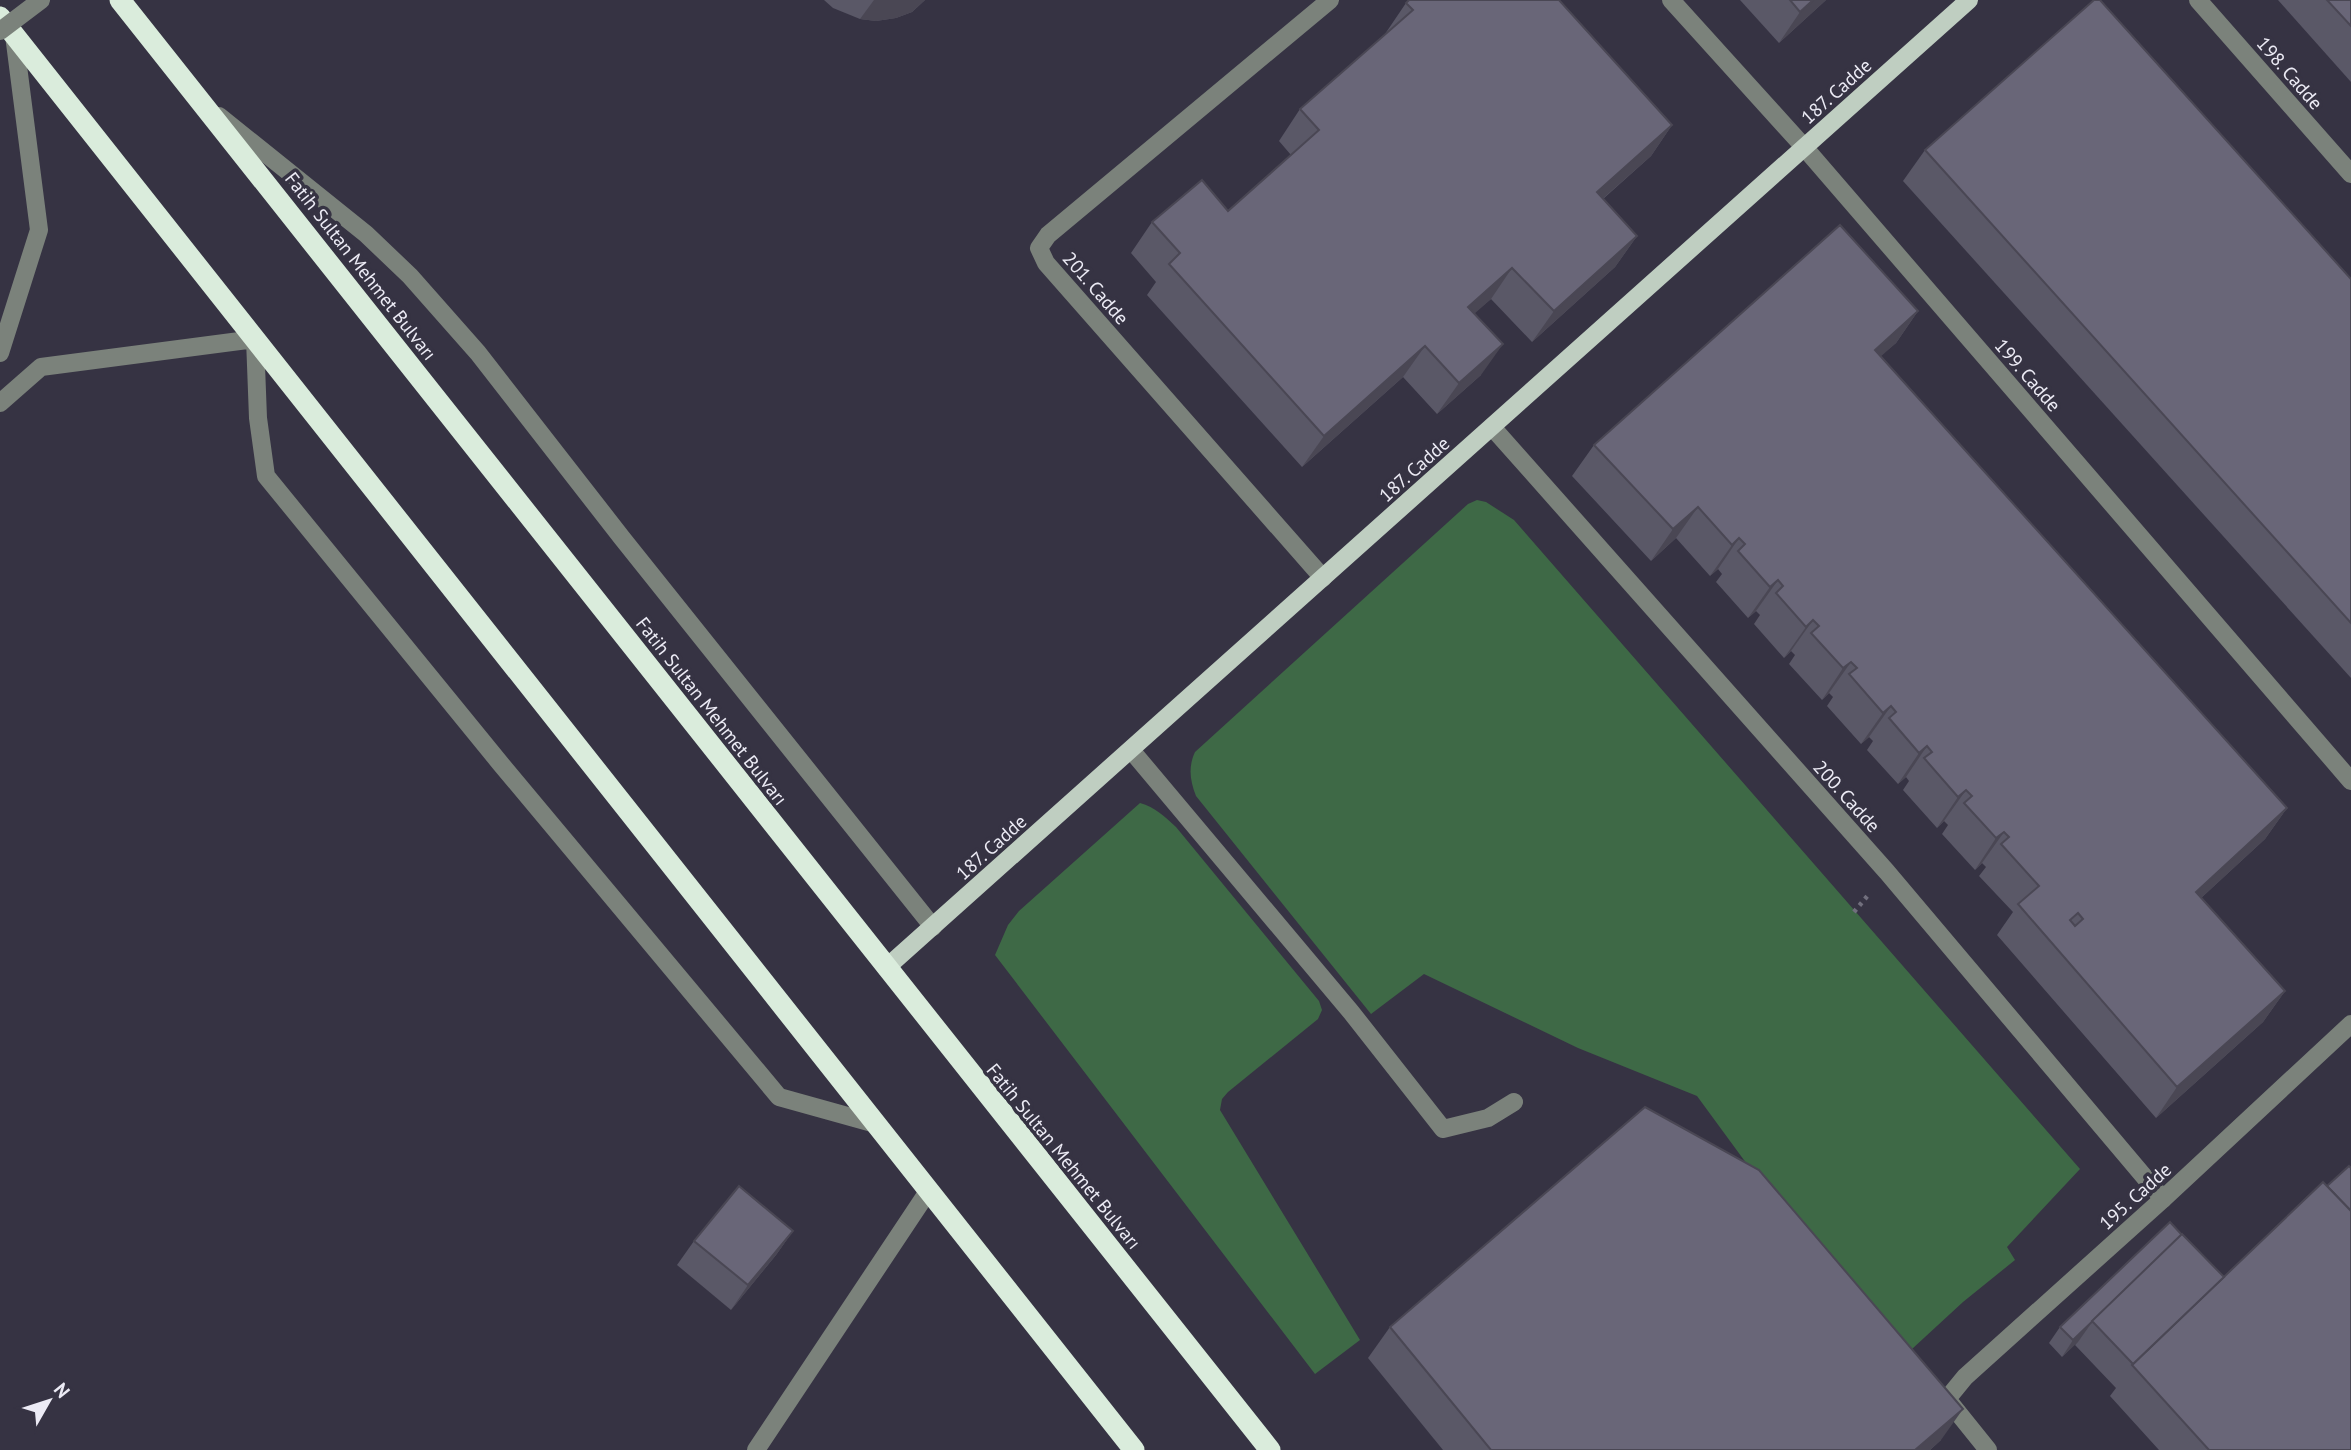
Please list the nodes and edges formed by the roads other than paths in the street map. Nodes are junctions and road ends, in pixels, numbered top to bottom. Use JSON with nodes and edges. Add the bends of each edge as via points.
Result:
{"nodes":[{"id":1,"x":41,"y":0,"type":"edge"},
{"id":2,"x":120,"y":0,"type":"edge"},
{"id":3,"x":1330,"y":0,"type":"edge"},
{"id":4,"x":1671,"y":0,"type":"edge"},
{"id":5,"x":1969,"y":0,"type":"edge"},
{"id":6,"x":2198,"y":0,"type":"edge"},
{"id":7,"x":0,"y":17,"type":"edge"},
{"id":8,"x":7,"y":33,"type":"edge"},
{"id":9,"x":202,"y":102,"type":"junction"},
{"id":10,"x":1804,"y":147,"type":"junction"},
{"id":11,"x":2351,"y":174,"type":"edge"},
{"id":12,"x":255,"y":339,"type":"junction"},
{"id":13,"x":0,"y":353,"type":"edge"},
{"id":14,"x":0,"y":403,"type":"edge"},
{"id":15,"x":1492,"y":427,"type":"junction"},
{"id":16,"x":1323,"y":578,"type":"junction"},
{"id":17,"x":1131,"y":750,"type":"junction"},
{"id":18,"x":2351,"y":781,"type":"edge"},
{"id":19,"x":933,"y":927,"type":"junction"},
{"id":20,"x":886,"y":968,"type":"junction"},
{"id":21,"x":2351,"y":1024,"type":"edge"},
{"id":22,"x":1514,"y":1102,"type":"dead end"},
{"id":23,"x":876,"y":1124,"type":"junction"},
{"id":24,"x":929,"y":1190,"type":"junction"},
{"id":25,"x":2163,"y":1199,"type":"junction"},
{"id":26,"x":756,"y":1450,"type":"edge"},
{"id":27,"x":1134,"y":1450,"type":"edge"},
{"id":28,"x":1270,"y":1450,"type":"edge"},
{"id":29,"x":1988,"y":1450,"type":"edge"}],
"edges":[{"from":1,"to":8,"type":"street","bridge":true},
{"from":2,"to":9,"type":"highway","name":"Fatih Sultan Mehmet Bulvarı"},
{"from":3,"to":16,"type":"street","name":"201. Cadde","via":[[1048,235],[1039,248],[1046,263]]},
{"from":4,"to":10,"type":"street","name":"199. Cadde"},
{"from":5,"to":10,"type":"main road","name":"187. Cadde"},
{"from":6,"to":11,"type":"street","name":"198. Cadde"},
{"from":7,"to":8,"type":"highway"},
{"from":8,"to":12,"type":"highway"},
{"from":8,"to":13,"type":"street","via":[[39,230]]},
{"from":9,"to":19,"type":"street","via":[[411,276],[478,353]]},
{"from":9,"to":20,"type":"highway","name":"Fatih Sultan Mehmet Bulvarı"},
{"from":10,"to":15,"type":"main road","name":"187. Cadde"},
{"from":10,"to":18,"type":"street","name":"199. Cadde"},
{"from":12,"to":14,"type":"street","via":[[41,367]]},
{"from":12,"to":23,"type":"highway"},
{"from":12,"to":23,"type":"street","via":[[266,476],[779,1097]]},
{"from":15,"to":16,"type":"main road","name":"187. Cadde"},
{"from":15,"to":25,"type":"street","name":"200. Cadde","via":[[1887,872]]},
{"from":16,"to":17,"type":"main road","name":"187. Cadde"},
{"from":17,"to":19,"type":"main road","name":"187. Cadde"},
{"from":17,"to":22,"type":"street","via":[[1443,1129],[1488,1118]]},
{"from":19,"to":20,"type":"main road","name":"187. Cadde"},
{"from":20,"to":28,"type":"highway","name":"Fatih Sultan Mehmet Bulvarı"},
{"from":21,"to":25,"type":"street","name":"195. Cadde"},
{"from":23,"to":24,"type":"highway"},
{"from":24,"to":26,"type":"street"},
{"from":24,"to":27,"type":"highway"},
{"from":25,"to":29,"type":"street","name":"195. Cadde","via":[[1965,1377],[1947,1399]]}]}
